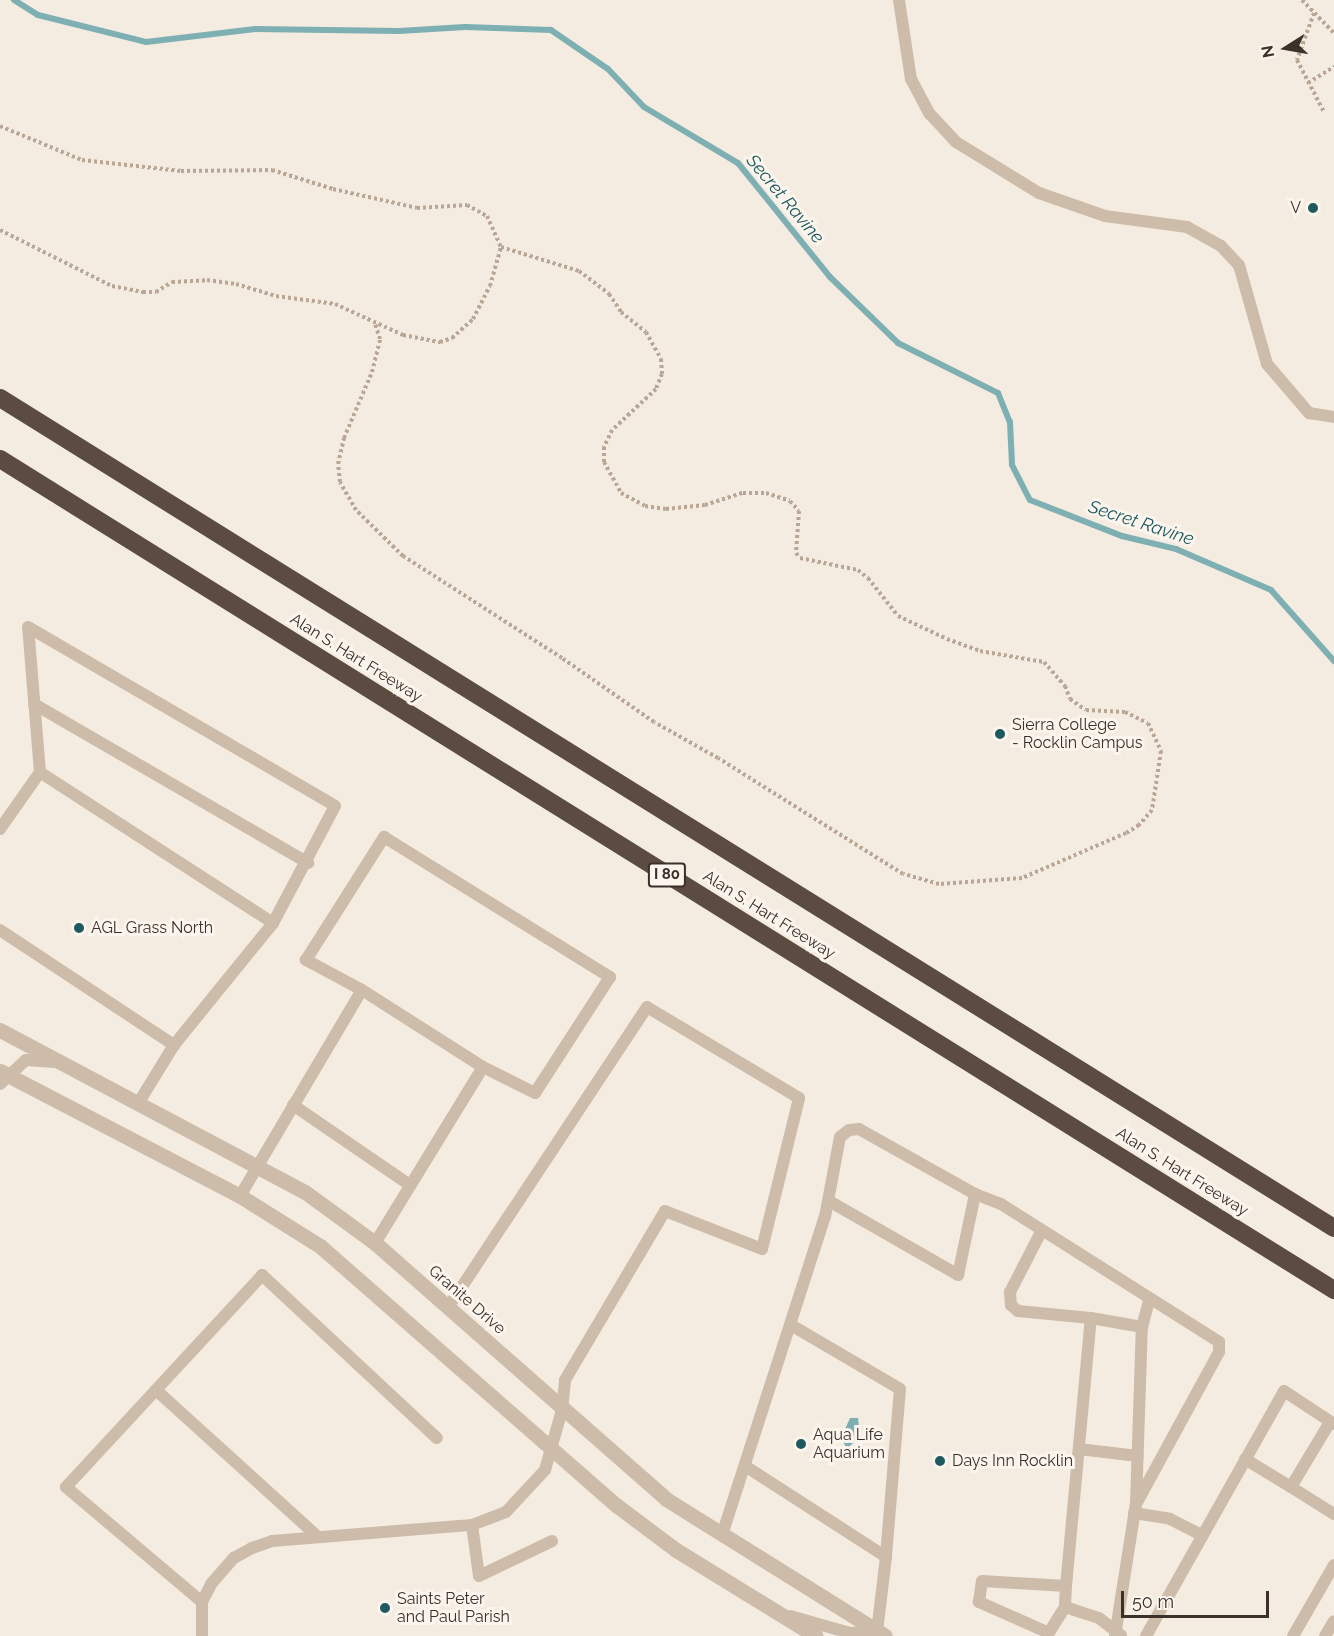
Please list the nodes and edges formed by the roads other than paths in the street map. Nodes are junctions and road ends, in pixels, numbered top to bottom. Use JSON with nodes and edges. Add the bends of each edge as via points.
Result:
{"nodes":[{"id":1,"x":899,"y":0,"type":"edge"},
{"id":2,"x":0,"y":398,"type":"edge"},
{"id":3,"x":1334,"y":417,"type":"edge"},
{"id":4,"x":0,"y":459,"type":"edge"},
{"id":5,"x":34,"y":704,"type":"junction"},
{"id":6,"x":40,"y":772,"type":"junction"},
{"id":7,"x":0,"y":829,"type":"edge"},
{"id":8,"x":308,"y":863,"type":"junction"},
{"id":9,"x":273,"y":923,"type":"junction"},
{"id":10,"x":0,"y":930,"type":"edge"},
{"id":11,"x":362,"y":990,"type":"junction"},
{"id":12,"x":0,"y":1030,"type":"edge"},
{"id":13,"x":174,"y":1046,"type":"junction"},
{"id":14,"x":59,"y":1062,"type":"junction"},
{"id":15,"x":483,"y":1067,"type":"junction"},
{"id":16,"x":2,"y":1076,"type":"edge"},
{"id":17,"x":139,"y":1102,"type":"junction"},
{"id":18,"x":293,"y":1106,"type":"junction"},
{"id":19,"x":257,"y":1165,"type":"junction"},
{"id":20,"x":410,"y":1185,"type":"junction"},
{"id":21,"x":975,"y":1194,"type":"junction"},
{"id":22,"x":240,"y":1196,"type":"junction"},
{"id":23,"x":829,"y":1201,"type":"junction"},
{"id":24,"x":1334,"y":1228,"type":"edge"},
{"id":25,"x":1041,"y":1232,"type":"junction"},
{"id":26,"x":375,"y":1243,"type":"junction"},
{"id":27,"x":1334,"y":1290,"type":"edge"},
{"id":28,"x":1149,"y":1300,"type":"junction"},
{"id":29,"x":448,"y":1308,"type":"junction"},
{"id":30,"x":1091,"y":1318,"type":"junction"},
{"id":31,"x":791,"y":1325,"type":"junction"},
{"id":32,"x":1142,"y":1327,"type":"junction"},
{"id":33,"x":156,"y":1390,"type":"junction"},
{"id":34,"x":562,"y":1410,"type":"junction"},
{"id":35,"x":1332,"y":1423,"type":"edge"},
{"id":36,"x":437,"y":1438,"type":"dead end"},
{"id":37,"x":552,"y":1449,"type":"junction"},
{"id":38,"x":1079,"y":1449,"type":"junction"},
{"id":39,"x":1138,"y":1456,"type":"junction"},
{"id":40,"x":1245,"y":1459,"type":"junction"},
{"id":41,"x":745,"y":1466,"type":"junction"},
{"id":42,"x":1291,"y":1487,"type":"junction"},
{"id":43,"x":1135,"y":1509,"type":"junction"},
{"id":44,"x":1334,"y":1514,"type":"edge"},
{"id":45,"x":472,"y":1525,"type":"junction"},
{"id":46,"x":722,"y":1535,"type":"junction"},
{"id":47,"x":1202,"y":1535,"type":"junction"},
{"id":48,"x":318,"y":1537,"type":"junction"},
{"id":49,"x":552,"y":1541,"type":"dead end"},
{"id":50,"x":886,"y":1557,"type":"junction"},
{"id":51,"x":1334,"y":1564,"type":"edge"},
{"id":52,"x":1066,"y":1586,"type":"junction"},
{"id":53,"x":202,"y":1602,"type":"junction"},
{"id":54,"x":1065,"y":1607,"type":"junction"},
{"id":55,"x":780,"y":1614,"type":"junction"},
{"id":56,"x":1334,"y":1621,"type":"edge"},
{"id":57,"x":881,"y":1634,"type":"edge"},
{"id":58,"x":1118,"y":1635,"type":"edge"},
{"id":59,"x":202,"y":1636,"type":"edge"},
{"id":60,"x":816,"y":1636,"type":"edge"},
{"id":61,"x":1146,"y":1636,"type":"edge"},
{"id":62,"x":1293,"y":1636,"type":"edge"},
{"id":63,"x":1325,"y":1636,"type":"edge"}],
"edges":[{"from":1,"to":3,"type":"lane","via":[[911,79],[930,114],[956,142],[1039,193],[1105,216],[1187,227],[1221,246],[1239,265],[1255,310],[1267,363],[1309,413]]},
{"from":2,"to":24,"type":"highway","name":"Alan S. Hart Freeway"},
{"from":4,"to":27,"type":"highway","name":"Alan S. Hart Freeway","number":"I 80"},
{"from":5,"to":6,"type":"lane"},
{"from":5,"to":8,"type":"lane"},
{"from":5,"to":8,"type":"lane","via":[[28,627],[335,806]]},
{"from":6,"to":7,"type":"lane"},
{"from":6,"to":9,"type":"lane"},
{"from":8,"to":9,"type":"lane"},
{"from":9,"to":13,"type":"lane"},
{"from":10,"to":13,"type":"lane"},
{"from":11,"to":15,"type":"lane"},
{"from":11,"to":15,"type":"lane","via":[[306,960],[384,837],[610,977],[535,1093]]},
{"from":11,"to":18,"type":"lane"},
{"from":12,"to":14,"type":"street","name":"Granite Drive"},
{"from":13,"to":17,"type":"lane"},
{"from":14,"to":16,"type":"lane","via":[[26,1060]]},
{"from":14,"to":17,"type":"street","name":"Granite Drive"},
{"from":15,"to":20,"type":"lane"},
{"from":16,"to":22,"type":"street"},
{"from":17,"to":19,"type":"street","name":"Granite Drive"},
{"from":18,"to":19,"type":"lane"},
{"from":18,"to":20,"type":"lane"},
{"from":19,"to":22,"type":"lane"},
{"from":19,"to":26,"type":"street","name":"Granite Drive","via":[[305,1192]]},
{"from":20,"to":26,"type":"lane"},
{"from":21,"to":23,"type":"lane","via":[[859,1129],[840,1137]]},
{"from":21,"to":23,"type":"lane","via":[[958,1275]]},
{"from":21,"to":25,"type":"lane","via":[[1001,1204]]},
{"from":22,"to":37,"type":"street","via":[[288,1224],[352,1271]]},
{"from":23,"to":31,"type":"lane"},
{"from":25,"to":28,"type":"lane"},
{"from":25,"to":30,"type":"lane","via":[[1010,1292],[1011,1305],[1018,1311]]},
{"from":26,"to":29,"type":"street","name":"Granite Drive"},
{"from":28,"to":32,"type":"lane"},
{"from":28,"to":43,"type":"lane","via":[[1213,1335],[1219,1342],[1219,1352]]},
{"from":29,"to":34,"type":"street","name":"Granite Drive"},
{"from":29,"to":34,"type":"lane","via":[[647,1007],[799,1098],[762,1250],[665,1211],[565,1380]]},
{"from":30,"to":32,"type":"lane"},
{"from":30,"to":38,"type":"lane"},
{"from":31,"to":41,"type":"lane"},
{"from":31,"to":50,"type":"lane","via":[[900,1389]]},
{"from":32,"to":39,"type":"lane"},
{"from":33,"to":36,"type":"lane","via":[[262,1275]]},
{"from":33,"to":48,"type":"lane"},
{"from":33,"to":53,"type":"lane","via":[[66,1487]]},
{"from":34,"to":37,"type":"lane"},
{"from":34,"to":46,"type":"street","name":"Granite Drive","via":[[666,1499]]},
{"from":35,"to":40,"type":"lane","via":[[1284,1391]]},
{"from":35,"to":42,"type":"lane"},
{"from":37,"to":45,"type":"lane","via":[[545,1470],[506,1512]]},
{"from":37,"to":55,"type":"street","via":[[643,1526]]},
{"from":38,"to":39,"type":"lane"},
{"from":38,"to":52,"type":"lane"},
{"from":39,"to":43,"type":"lane"},
{"from":40,"to":42,"type":"lane"},
{"from":40,"to":47,"type":"lane"},
{"from":41,"to":46,"type":"lane"},
{"from":41,"to":50,"type":"lane"},
{"from":42,"to":44,"type":"lane"},
{"from":43,"to":47,"type":"lane","via":[[1170,1519]]},
{"from":43,"to":58,"type":"lane"},
{"from":45,"to":48,"type":"lane"},
{"from":45,"to":49,"type":"lane","via":[[479,1576]]},
{"from":46,"to":57,"type":"street","name":"Granite Drive"},
{"from":47,"to":61,"type":"lane"},
{"from":48,"to":53,"type":"lane","via":[[272,1541],[252,1548],[222,1570]]},
{"from":50,"to":57,"type":"lane"},
{"from":51,"to":62,"type":"lane"},
{"from":52,"to":54,"type":"lane"},
{"from":52,"to":54,"type":"lane","via":[[982,1581],[979,1602],[1049,1633]]},
{"from":53,"to":59,"type":"lane"},
{"from":54,"to":58,"type":"lane","via":[[1099,1618]]},
{"from":55,"to":57,"type":"lane","via":[[850,1633]]},
{"from":55,"to":60,"type":"street"},
{"from":56,"to":63,"type":"lane"}]}
